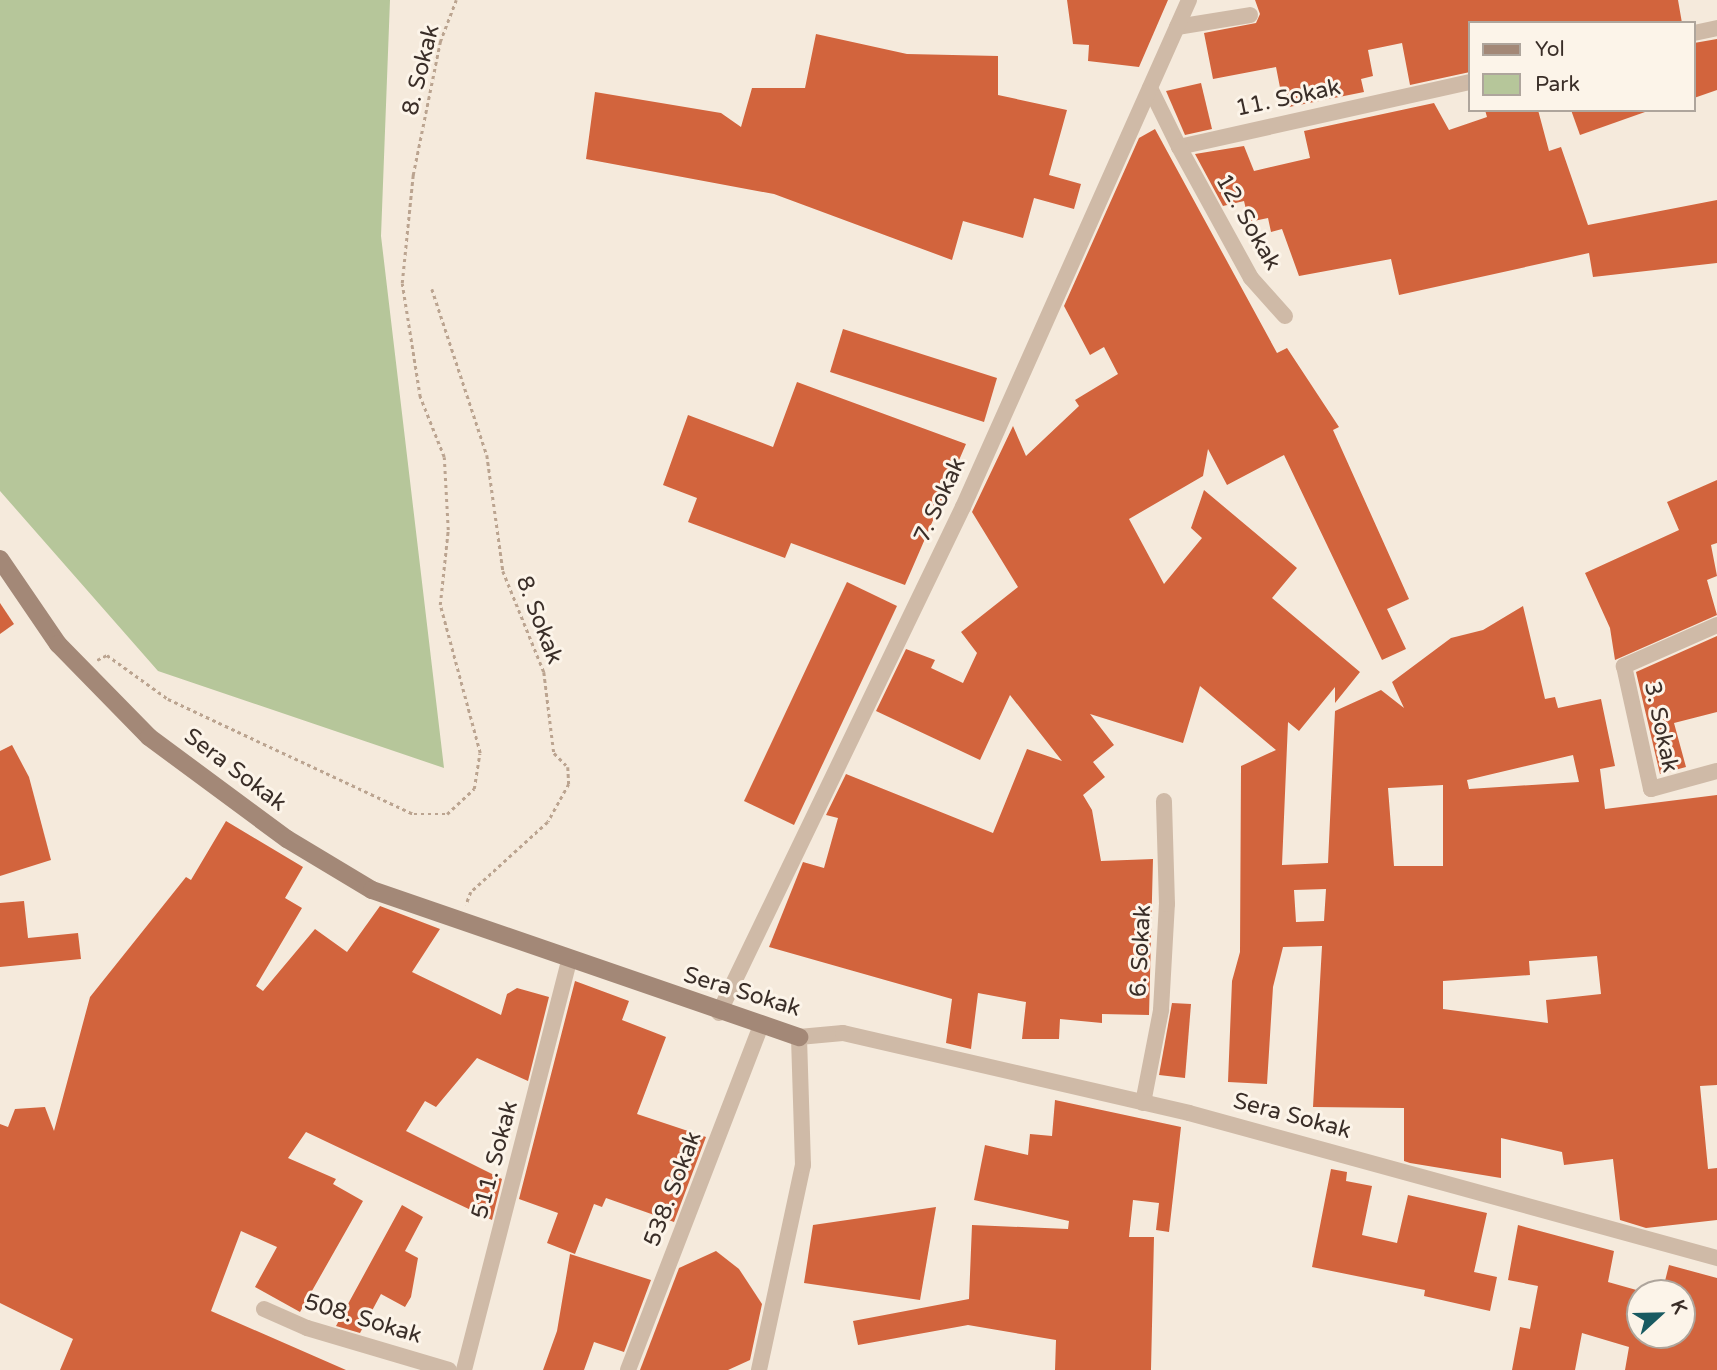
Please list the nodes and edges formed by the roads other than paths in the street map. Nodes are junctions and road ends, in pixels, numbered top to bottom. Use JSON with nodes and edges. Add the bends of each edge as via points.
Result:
{"nodes":[{"id":1,"x":1189,"y":0,"type":"edge"},
{"id":2,"x":1250,"y":15,"type":"dead end"},
{"id":3,"x":1177,"y":27,"type":"junction"},
{"id":4,"x":1717,"y":28,"type":"edge"},
{"id":5,"x":1696,"y":33,"type":"edge"},
{"id":6,"x":1468,"y":82,"type":"edge"},
{"id":7,"x":1150,"y":88,"type":"junction"},
{"id":8,"x":1179,"y":147,"type":"junction"},
{"id":9,"x":1285,"y":316,"type":"dead end"},
{"id":10,"x":0,"y":559,"type":"edge"},
{"id":11,"x":1717,"y":625,"type":"edge"},
{"id":12,"x":1717,"y":771,"type":"edge"},
{"id":13,"x":1164,"y":801,"type":"dead end"},
{"id":14,"x":569,"y":962,"type":"junction"},
{"id":15,"x":719,"y":1013,"type":"junction"},
{"id":16,"x":761,"y":1025,"type":"junction"},
{"id":17,"x":799,"y":1037,"type":"junction"},
{"id":18,"x":1143,"y":1102,"type":"junction"},
{"id":19,"x":1717,"y":1258,"type":"edge"},
{"id":20,"x":264,"y":1309,"type":"dead end"},
{"id":21,"x":449,"y":1370,"type":"edge"},
{"id":22,"x":464,"y":1370,"type":"edge"},
{"id":23,"x":628,"y":1370,"type":"edge"},
{"id":24,"x":759,"y":1370,"type":"edge"}],
"edges":[{"from":1,"to":3,"type":"street","name":"7. Sokak"},
{"from":2,"to":3,"type":"street"},
{"from":3,"to":7,"type":"street","name":"7. Sokak"},
{"from":4,"to":5,"type":"street"},
{"from":6,"to":8,"type":"street","name":"11. Sokak"},
{"from":7,"to":8,"type":"street"},
{"from":7,"to":15,"type":"street","name":"7. Sokak","via":[[963,507]]},
{"from":8,"to":9,"type":"street","name":"12. Sokak","via":[[1251,278]]},
{"from":10,"to":14,"type":"street","name":"Sera Sokak","via":[[81,667],[149,737],[287,839],[372,890],[457,925]]},
{"from":11,"to":12,"type":"street","name":"3. Sokak","via":[[1624,666],[1651,789]]},
{"from":13,"to":18,"type":"street","name":"6. Sokak","via":[[1167,904],[1161,1010]]},
{"from":14,"to":15,"type":"street","name":"Sera Sokak"},
{"from":14,"to":22,"type":"street","name":"511. Sokak"},
{"from":15,"to":16,"type":"street","name":"Sera Sokak"},
{"from":16,"to":17,"type":"street","name":"Sera Sokak"},
{"from":16,"to":23,"type":"street","name":"538. Sokak"},
{"from":17,"to":18,"type":"street","name":"Sera Sokak","via":[[843,1033]]},
{"from":17,"to":24,"type":"street","via":[[803,1165]]},
{"from":18,"to":19,"type":"street","name":"Sera Sokak"},
{"from":20,"to":21,"type":"street","name":"508. Sokak","via":[[307,1328]]}]}
